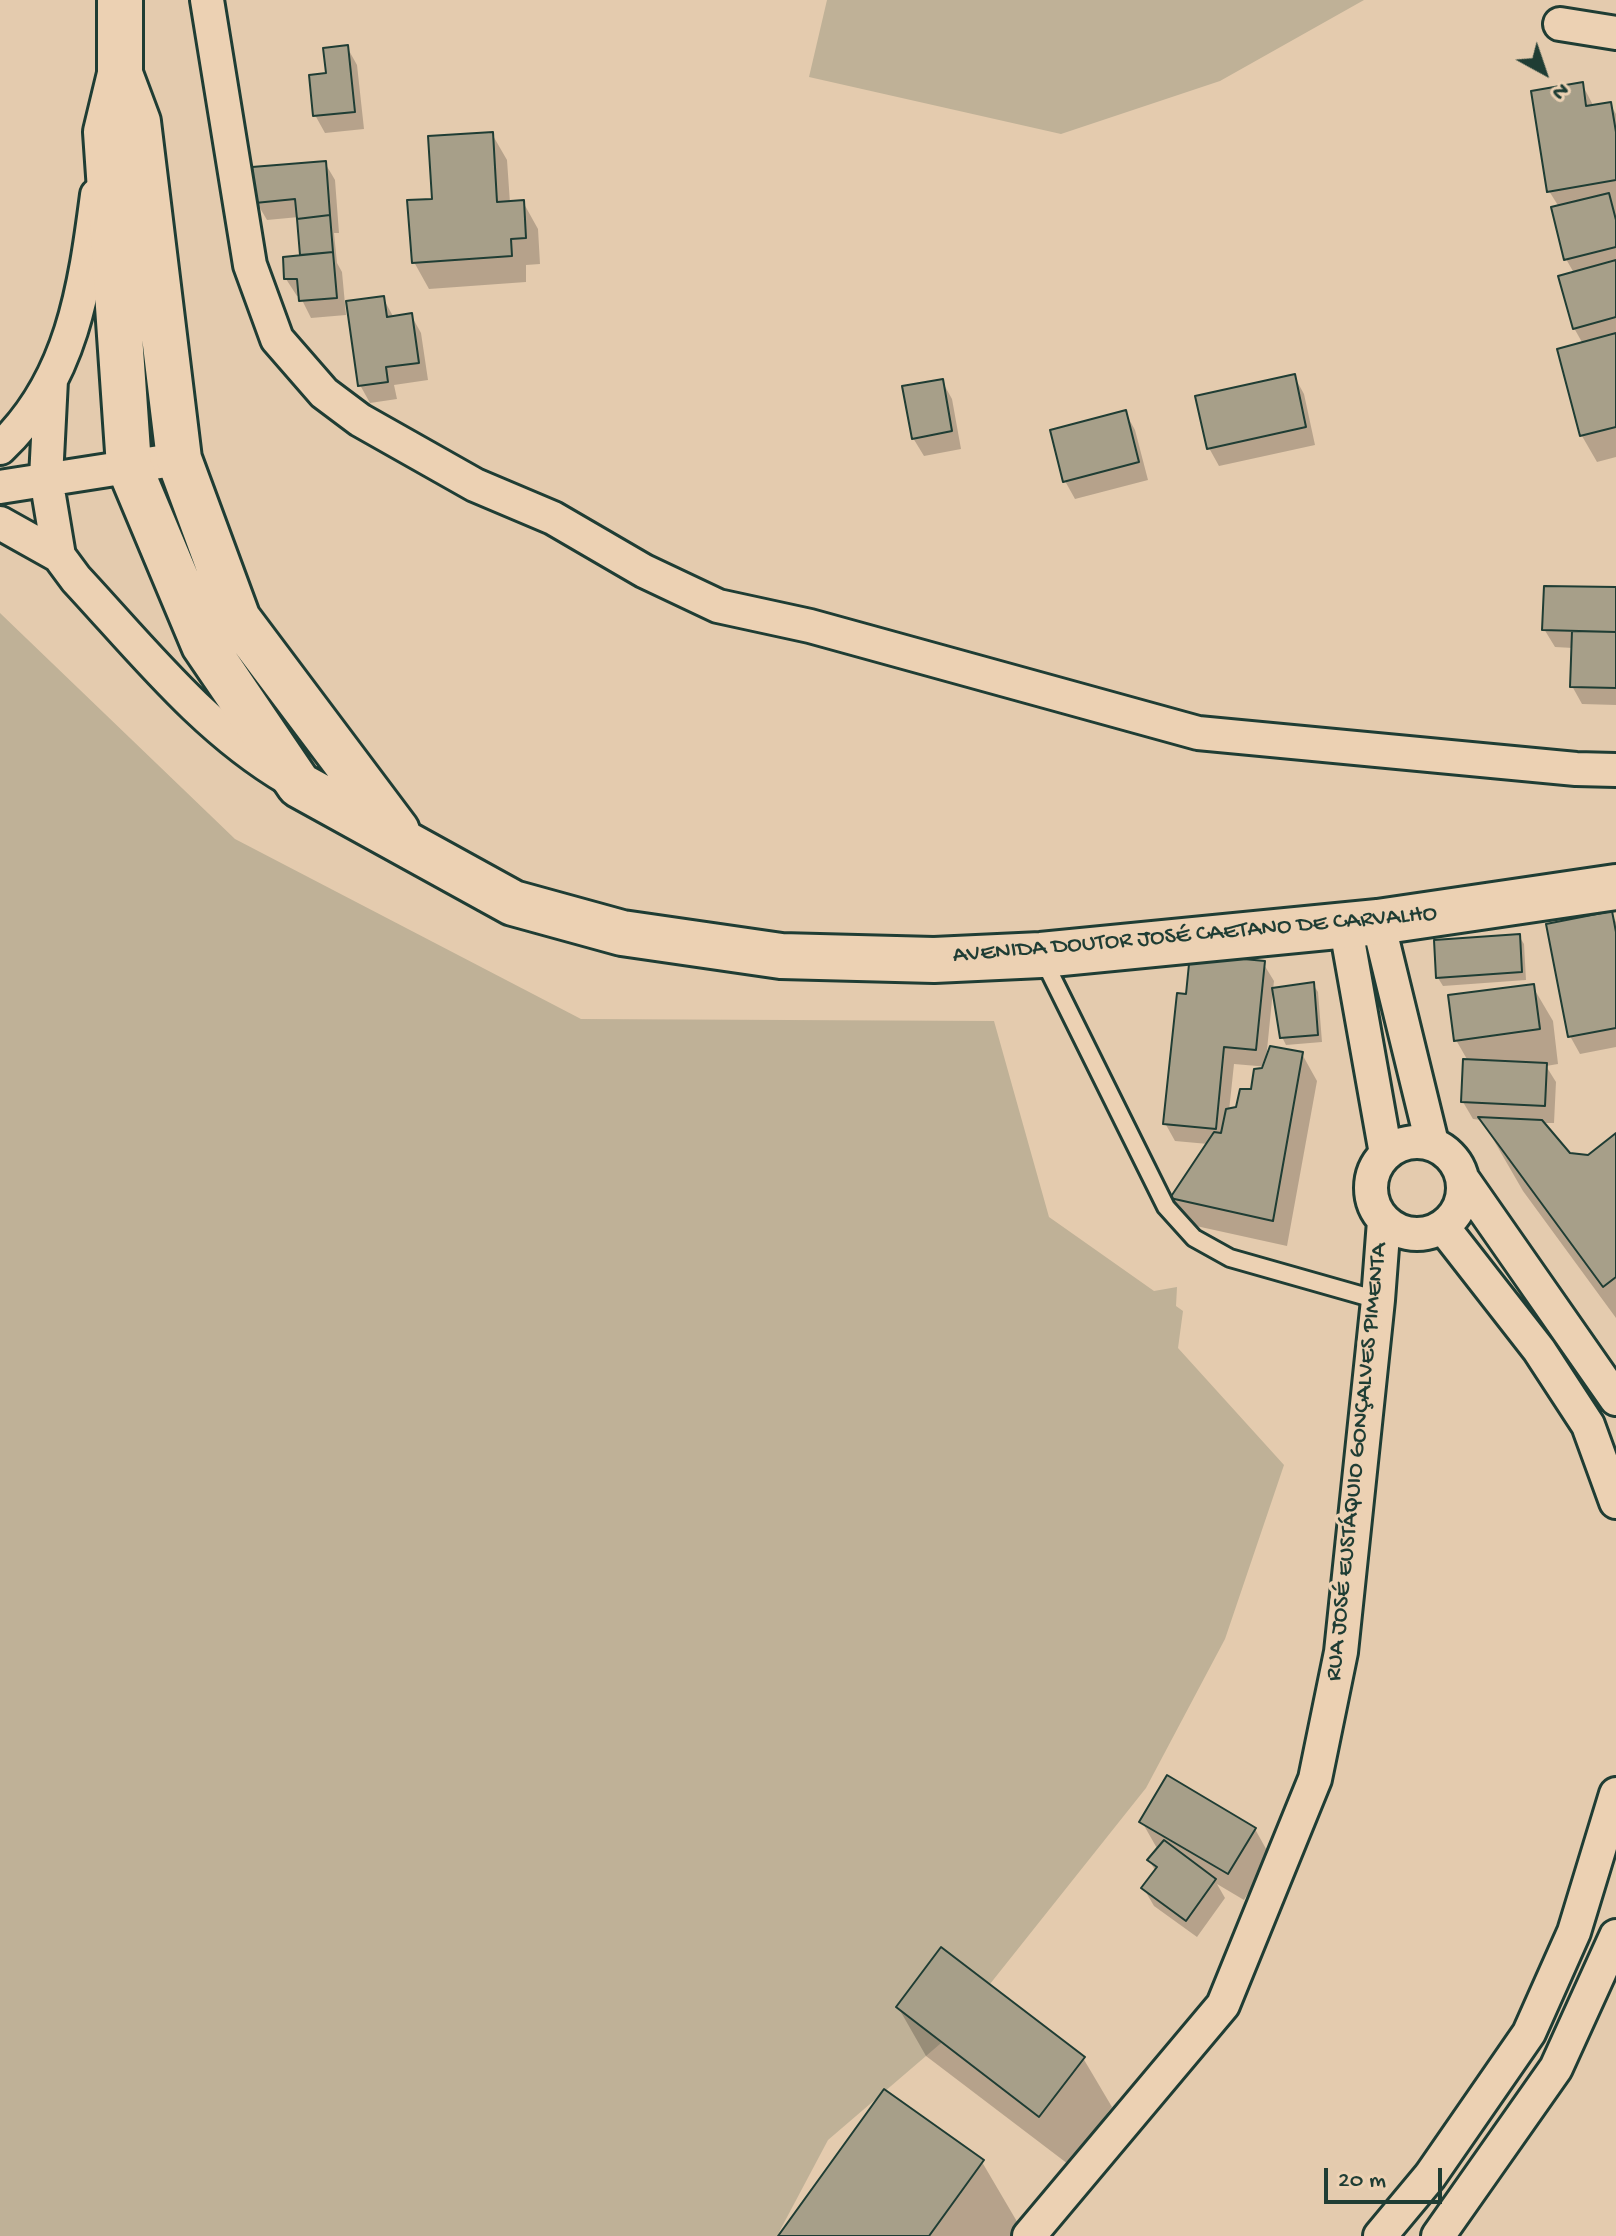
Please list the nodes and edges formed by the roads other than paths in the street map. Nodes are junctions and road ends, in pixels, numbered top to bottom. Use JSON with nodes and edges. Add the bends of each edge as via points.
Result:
{"nodes":[{"id":1,"x":120,"y":0,"type":"edge"},
{"id":2,"x":207,"y":0,"type":"edge"},
{"id":3,"x":1560,"y":24,"type":"dead end"},
{"id":4,"x":1616,"y":33,"type":"edge"},
{"id":5,"x":120,"y":74,"type":"junction"},
{"id":6,"x":106,"y":132,"type":"junction"},
{"id":7,"x":51,"y":380,"type":"junction"},
{"id":8,"x":0,"y":448,"type":"edge"},
{"id":9,"x":179,"y":459,"type":"junction"},
{"id":10,"x":129,"y":466,"type":"junction"},
{"id":11,"x":46,"y":478,"type":"junction"},
{"id":12,"x":0,"y":487,"type":"edge"},
{"id":13,"x":0,"y":523,"type":"edge"},
{"id":14,"x":59,"y":556,"type":"junction"},
{"id":15,"x":1616,"y":770,"type":"edge"},
{"id":16,"x":299,"y":785,"type":"junction"},
{"id":17,"x":408,"y":846,"type":"junction"},
{"id":18,"x":1616,"y":887,"type":"edge"},
{"id":19,"x":1362,"y":922,"type":"junction"},
{"id":20,"x":1041,"y":955,"type":"junction"},
{"id":21,"x":1432,"y":1143,"type":"junction"},
{"id":22,"x":1386,"y":1154,"type":"junction"},
{"id":23,"x":1464,"y":1181,"type":"junction"},
{"id":24,"x":1384,"y":1221,"type":"junction"},
{"id":25,"x":1443,"y":1227,"type":"junction"},
{"id":26,"x":1378,"y":1300,"type":"junction"},
{"id":27,"x":1616,"y":1399,"type":"edge"},
{"id":28,"x":1616,"y":1502,"type":"edge"},
{"id":29,"x":1616,"y":1794,"type":"edge"},
{"id":30,"x":1616,"y":1936,"type":"edge"},
{"id":31,"x":1029,"y":2236,"type":"edge"},
{"id":32,"x":1380,"y":2236,"type":"edge"},
{"id":33,"x":1438,"y":2236,"type":"edge"}],
"edges":[{"from":1,"to":5,"type":"main road","name":"AVENIDA DOUTOR JOSÉ CAETANO DE CARVALHO"},
{"from":2,"to":15,"type":"street","via":[[250,265],[277,339],[324,393],[360,420],[475,485],[553,518],[718,606],[810,626],[1198,733]]},
{"from":3,"to":4,"type":"street"},
{"from":5,"to":6,"type":"main road","name":"AVENIDA DOUTOR JOSÉ CAETANO DE CARVALHO"},
{"from":5,"to":9,"type":"main road","name":"AVENIDA DOUTOR JOSÉ CAETANO DE CARVALHO","via":[[138,122]]},
{"from":6,"to":7,"type":"street","via":[[86,281]]},
{"from":6,"to":10,"type":"main road","name":"AVENIDA DOUTOR JOSÉ CAETANO DE CARVALHO"},
{"from":7,"to":8,"type":"street"},
{"from":7,"to":11,"type":"street"},
{"from":9,"to":10,"type":"street"},
{"from":9,"to":17,"type":"main road","name":"AVENIDA DOUTOR JOSÉ CAETANO DE CARVALHO","via":[[238,619]]},
{"from":10,"to":11,"type":"street"},
{"from":10,"to":16,"type":"main road","name":"AVENIDA DOUTOR JOSÉ CAETANO DE CARVALHO","via":[[204,645]]},
{"from":11,"to":12,"type":"street"},
{"from":11,"to":14,"type":"street"},
{"from":13,"to":14,"type":"street"},
{"from":14,"to":16,"type":"street","via":[[209,720],[258,761]]},
{"from":16,"to":17,"type":"main road","name":"AVENIDA DOUTOR JOSÉ CAETANO DE CARVALHO"},
{"from":17,"to":20,"type":"main road","name":"AVENIDA DOUTOR JOSÉ CAETANO DE CARVALHO","via":[[513,903],[622,933],[781,956],[934,960]]},
{"from":18,"to":19,"type":"main road","name":"AVENIDA DOUTOR JOSÉ CAETANO DE CARVALHO"},
{"from":19,"to":20,"type":"main road","name":"AVENIDA DOUTOR JOSÉ CAETANO DE CARVALHO"},
{"from":19,"to":21,"type":"street"},
{"from":19,"to":22,"type":"street"},
{"from":20,"to":26,"type":"lane","via":[[1166,1207],[1194,1238],[1230,1258]]},
{"from":21,"to":22,"type":"street","via":[[1408,1142]]},
{"from":21,"to":23,"type":"street","via":[[1453,1157]]},
{"from":22,"to":24,"type":"street","via":[[1375,1167],[1370,1186],[1373,1205]]},
{"from":23,"to":25,"type":"street","via":[[1456,1215]]},
{"from":23,"to":27,"type":"street"},
{"from":24,"to":25,"type":"street","via":[[1413,1234]]},
{"from":24,"to":26,"type":"street","name":"RUA JOSÉ EUSTÁQUIO GONÇALVES PIMENTA"},
{"from":25,"to":28,"type":"street","via":[[1539,1350],[1588,1425]]},
{"from":26,"to":31,"type":"street","name":"RUA JOSÉ EUSTÁQUIO GONÇALVES PIMENTA","via":[[1341,1652],[1315,1779],[1223,2005]]},
{"from":29,"to":32,"type":"street","via":[[1574,1932],[1529,2033],[1430,2176]]},
{"from":30,"to":33,"type":"street","via":[[1556,2068]]}]}
